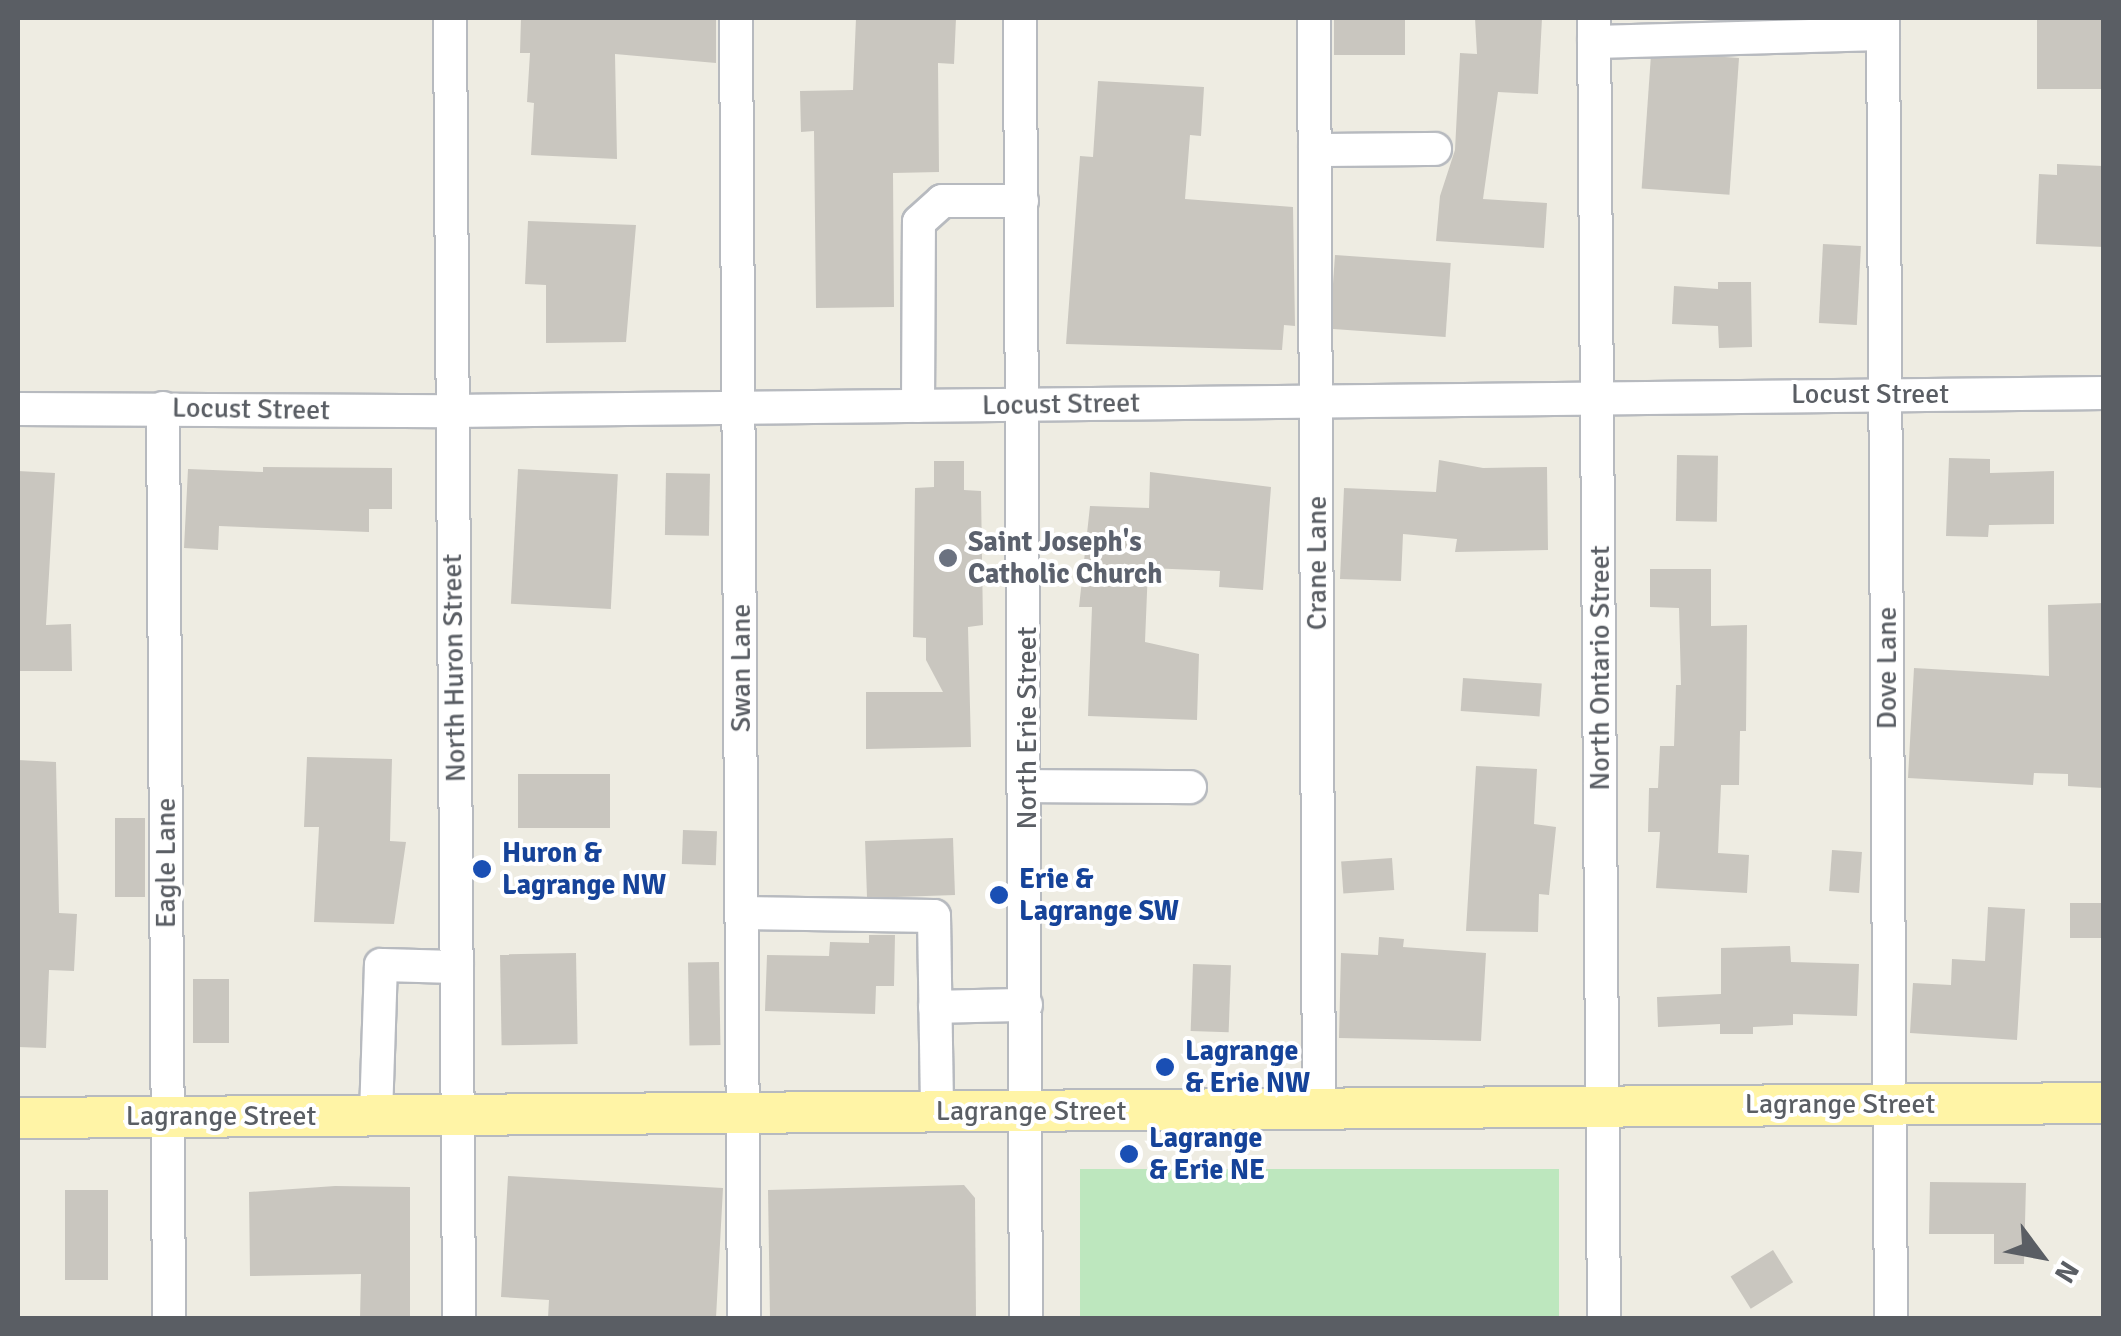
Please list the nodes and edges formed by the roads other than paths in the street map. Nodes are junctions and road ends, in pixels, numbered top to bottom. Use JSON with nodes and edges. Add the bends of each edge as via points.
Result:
{"nodes":[{"id":1,"x":450,"y":18,"type":"edge"},
{"id":2,"x":736,"y":18,"type":"edge"},
{"id":3,"x":1020,"y":18,"type":"edge"},
{"id":4,"x":1314,"y":18,"type":"edge"},
{"id":5,"x":1883,"y":26,"type":"edge"},
{"id":6,"x":1594,"y":30,"type":"edge"},
{"id":7,"x":1434,"y":149,"type":"dead end"},
{"id":8,"x":1315,"y":150,"type":"junction"},
{"id":9,"x":1022,"y":201,"type":"junction"},
{"id":10,"x":2104,"y":393,"type":"edge"},
{"id":11,"x":1886,"y":394,"type":"junction"},
{"id":12,"x":1598,"y":396,"type":"junction"},
{"id":13,"x":1316,"y":398,"type":"junction"},
{"id":14,"x":918,"y":406,"type":"junction"},
{"id":15,"x":1024,"y":406,"type":"junction"},
{"id":16,"x":163,"y":408,"type":"junction"},
{"id":17,"x":740,"y":408,"type":"junction"},
{"id":18,"x":18,"y":409,"type":"edge"},
{"id":19,"x":451,"y":411,"type":"junction"},
{"id":20,"x":1029,"y":786,"type":"junction"},
{"id":21,"x":1190,"y":787,"type":"dead end"},
{"id":22,"x":742,"y":913,"type":"junction"},
{"id":23,"x":457,"y":967,"type":"junction"},
{"id":24,"x":1026,"y":1005,"type":"junction"},
{"id":25,"x":935,"y":1007,"type":"junction"},
{"id":26,"x":2104,"y":1103,"type":"edge"},
{"id":27,"x":1890,"y":1104,"type":"junction"},
{"id":28,"x":1603,"y":1105,"type":"junction"},
{"id":29,"x":1319,"y":1109,"type":"junction"},
{"id":30,"x":1024,"y":1111,"type":"junction"},
{"id":31,"x":744,"y":1112,"type":"junction"},
{"id":32,"x":937,"y":1112,"type":"junction"},
{"id":33,"x":458,"y":1114,"type":"junction"},
{"id":34,"x":376,"y":1115,"type":"junction"},
{"id":35,"x":168,"y":1116,"type":"junction"},
{"id":36,"x":18,"y":1118,"type":"edge"},
{"id":37,"x":169,"y":1318,"type":"edge"},
{"id":38,"x":459,"y":1318,"type":"edge"},
{"id":39,"x":744,"y":1318,"type":"edge"},
{"id":40,"x":1026,"y":1318,"type":"edge"},
{"id":41,"x":1604,"y":1318,"type":"edge"},
{"id":42,"x":1892,"y":1318,"type":"edge"}],
"edges":[{"from":1,"to":19,"type":"street","name":"North Huron Street"},
{"from":2,"to":17,"type":"street","name":"Swan Lane"},
{"from":3,"to":9,"type":"street","name":"North Erie Street"},
{"from":4,"to":8,"type":"street","name":"Crane Lane"},
{"from":5,"to":6,"type":"street"},
{"from":5,"to":11,"type":"street","name":"Dove Lane"},
{"from":6,"to":12,"type":"street","name":"North Ontario Street"},
{"from":7,"to":8,"type":"street"},
{"from":8,"to":13,"type":"street","name":"Crane Lane"},
{"from":9,"to":14,"type":"street","via":[[942,202],[919,222]]},
{"from":9,"to":15,"type":"street","name":"North Erie Street"},
{"from":10,"to":11,"type":"street","name":"Locust Street"},
{"from":11,"to":12,"type":"street","name":"Locust Street"},
{"from":11,"to":27,"type":"street","name":"Dove Lane"},
{"from":12,"to":13,"type":"street","name":"Locust Street"},
{"from":12,"to":28,"type":"street","name":"North Ontario Street"},
{"from":13,"to":15,"type":"street","name":"Locust Street"},
{"from":13,"to":29,"type":"street","name":"Crane Lane"},
{"from":14,"to":15,"type":"street","name":"Locust Street"},
{"from":14,"to":17,"type":"street","name":"Locust Street"},
{"from":15,"to":20,"type":"street","name":"North Erie Street"},
{"from":16,"to":18,"type":"street","name":"Locust Street"},
{"from":16,"to":19,"type":"street","name":"Locust Street"},
{"from":16,"to":35,"type":"street","name":"Eagle Lane"},
{"from":17,"to":19,"type":"street","name":"Locust Street"},
{"from":17,"to":22,"type":"street","name":"Swan Lane"},
{"from":19,"to":23,"type":"street","name":"North Huron Street"},
{"from":20,"to":21,"type":"street"},
{"from":20,"to":24,"type":"street","name":"North Erie Street"},
{"from":22,"to":25,"type":"street","via":[[934,916]]},
{"from":22,"to":31,"type":"street","name":"Swan Lane"},
{"from":23,"to":33,"type":"street","name":"North Huron Street"},
{"from":23,"to":34,"type":"street","via":[[382,965]]},
{"from":24,"to":25,"type":"street"},
{"from":24,"to":30,"type":"street","name":"North Erie Street"},
{"from":25,"to":32,"type":"street"},
{"from":26,"to":27,"type":"main road","name":"Lagrange Street"},
{"from":27,"to":28,"type":"main road","name":"Lagrange Street"},
{"from":27,"to":42,"type":"street","name":"Dove Lane"},
{"from":28,"to":29,"type":"main road","name":"Lagrange Street"},
{"from":28,"to":41,"type":"street","name":"North Ontario Street"},
{"from":29,"to":30,"type":"main road","name":"Lagrange Street"},
{"from":30,"to":32,"type":"main road","name":"Lagrange Street"},
{"from":30,"to":40,"type":"street","name":"North Erie Street"},
{"from":31,"to":32,"type":"main road","name":"Lagrange Street"},
{"from":31,"to":33,"type":"main road","name":"Lagrange Street"},
{"from":31,"to":39,"type":"street","name":"Swan Lane"},
{"from":33,"to":34,"type":"main road","name":"Lagrange Street"},
{"from":33,"to":38,"type":"street","name":"North Huron Street"},
{"from":34,"to":35,"type":"main road","name":"Lagrange Street"},
{"from":35,"to":36,"type":"main road","name":"Lagrange Street"},
{"from":35,"to":37,"type":"street","name":"Eagle Lane"}]}
